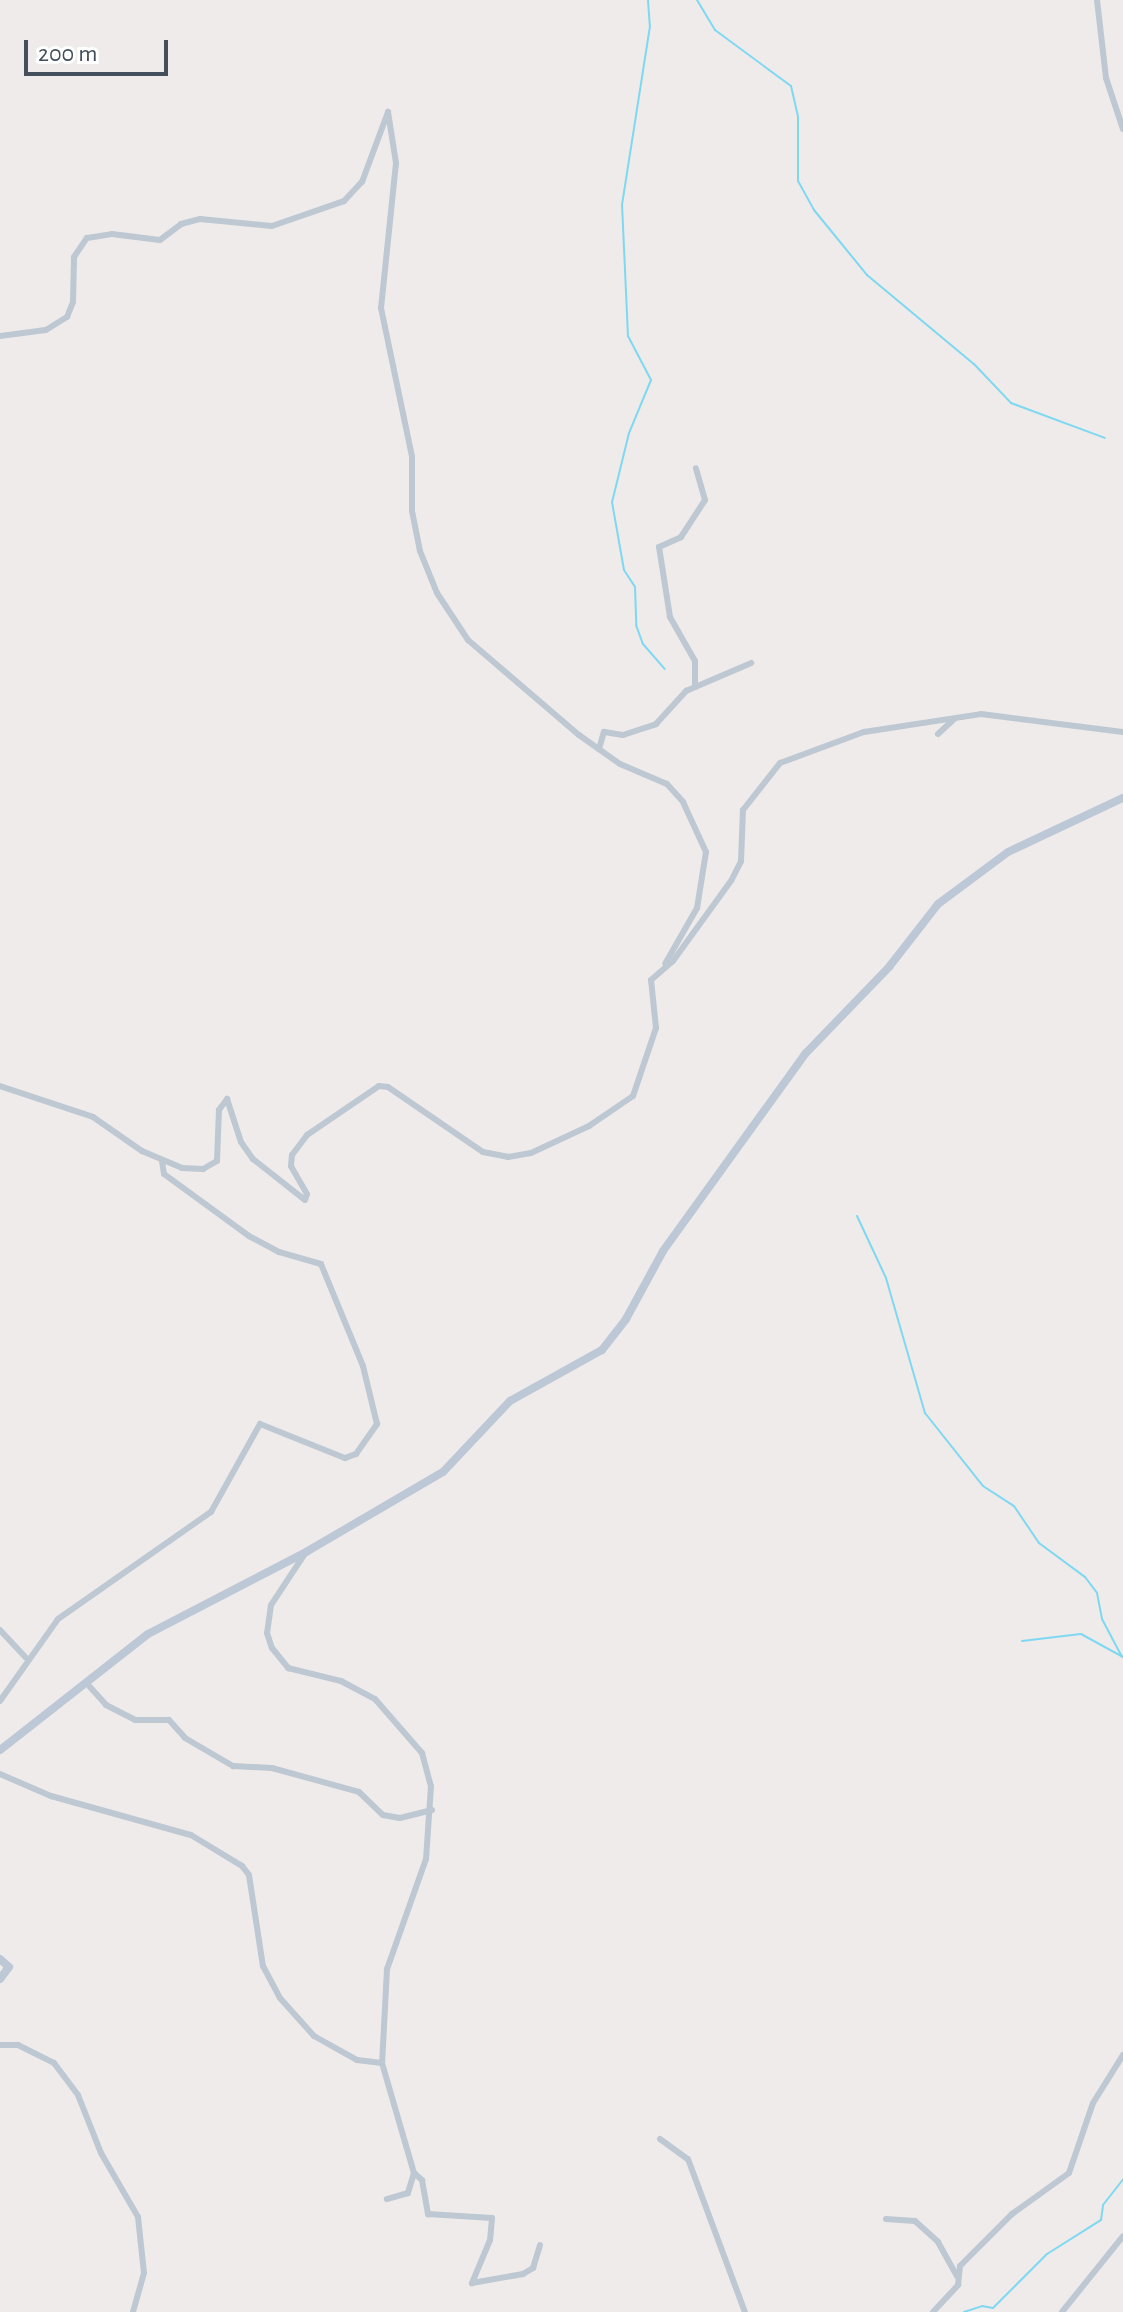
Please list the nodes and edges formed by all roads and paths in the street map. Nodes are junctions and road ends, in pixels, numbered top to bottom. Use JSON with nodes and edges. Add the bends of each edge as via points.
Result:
{"nodes":[{"id":1,"x":1097,"y":0,"type":"edge"},
{"id":2,"x":1123,"y":129,"type":"edge"},
{"id":3,"x":0,"y":336,"type":"edge"},
{"id":4,"x":696,"y":468,"type":"dead end"},
{"id":5,"x":751,"y":663,"type":"dead end"},
{"id":6,"x":695,"y":687,"type":"junction"},
{"id":7,"x":957,"y":716,"type":"junction"},
{"id":8,"x":1123,"y":732,"type":"edge"},
{"id":9,"x":938,"y":734,"type":"dead end"},
{"id":10,"x":599,"y":749,"type":"junction"},
{"id":11,"x":1123,"y":798,"type":"edge"},
{"id":12,"x":661,"y":970,"type":"junction"},
{"id":13,"x":0,"y":1086,"type":"edge"},
{"id":14,"x":162,"y":1162,"type":"junction"},
{"id":15,"x":306,"y":1552,"type":"junction"},
{"id":16,"x":0,"y":1630,"type":"edge"},
{"id":17,"x":26,"y":1658,"type":"junction"},
{"id":18,"x":90,"y":1687,"type":"dead end"},
{"id":19,"x":0,"y":1701,"type":"edge"},
{"id":20,"x":0,"y":1750,"type":"edge"},
{"id":21,"x":0,"y":1774,"type":"edge"},
{"id":22,"x":432,"y":1810,"type":"junction"},
{"id":23,"x":0,"y":1959,"type":"edge"},
{"id":24,"x":0,"y":1979,"type":"edge"},
{"id":25,"x":0,"y":2045,"type":"edge"},
{"id":26,"x":1123,"y":2055,"type":"edge"},
{"id":27,"x":382,"y":2063,"type":"junction"},
{"id":28,"x":660,"y":2139,"type":"dead end"},
{"id":29,"x":414,"y":2173,"type":"junction"},
{"id":30,"x":387,"y":2199,"type":"dead end"},
{"id":31,"x":886,"y":2219,"type":"dead end"},
{"id":32,"x":1123,"y":2236,"type":"edge"},
{"id":33,"x":540,"y":2245,"type":"dead end"},
{"id":34,"x":957,"y":2276,"type":"junction"},
{"id":35,"x":133,"y":2312,"type":"edge"},
{"id":36,"x":745,"y":2312,"type":"edge"},
{"id":37,"x":933,"y":2312,"type":"edge"},
{"id":38,"x":1062,"y":2312,"type":"edge"}],
"edges":[{"from":1,"to":2,"type":"street","via":[[1106,78]]},
{"from":3,"to":10,"type":"street","via":[[46,330],[67,317],[73,302],[74,257],[87,238],[112,234],[160,240],[181,224],[200,219],[272,226],[344,201],[362,182],[388,112],[396,163],[382,325],[412,457],[416,534],[437,593],[468,640]]},
{"from":4,"to":6,"type":"street","via":[[705,500],[681,537],[659,547],[670,617],[695,661]]},
{"from":5,"to":6,"type":"street"},
{"from":6,"to":10,"type":"street","via":[[656,724],[623,735],[604,732]]},
{"from":7,"to":8,"type":"street","via":[[1052,720]]},
{"from":7,"to":9,"type":"street"},
{"from":7,"to":12,"type":"street","via":[[864,732],[771,769],[743,810],[741,861],[731,881]]},
{"from":10,"to":12,"type":"street","via":[[676,791],[705,843],[697,908]]},
{"from":11,"to":15,"type":"street","via":[[1008,852],[938,904],[766,1105],[663,1251],[626,1319],[602,1350],[510,1401],[443,1472]]},
{"from":12,"to":14,"type":"street","via":[[651,980],[656,1028],[633,1096],[589,1126],[531,1153],[508,1157],[483,1152],[379,1086],[307,1135],[292,1155],[291,1166],[307,1194],[305,1200],[253,1159],[241,1142],[227,1099],[219,1110],[217,1161],[203,1169]]},
{"from":13,"to":14,"type":"street","via":[[93,1117]]},
{"from":14,"to":17,"type":"street","via":[[164,1174],[249,1236],[279,1252],[321,1264],[363,1366],[377,1424],[356,1454],[345,1458],[260,1424],[211,1512],[58,1619]]},
{"from":15,"to":20,"type":"street","via":[[148,1634]]},
{"from":15,"to":22,"type":"street","via":[[271,1605],[267,1633],[272,1648],[288,1668],[341,1681],[375,1699],[422,1753]]},
{"from":16,"to":17,"type":"street"},
{"from":17,"to":19,"type":"street"},
{"from":18,"to":22,"type":"street","via":[[106,1705],[135,1720],[169,1720],[185,1738],[233,1766],[272,1768],[359,1792],[383,1815],[400,1818]]},
{"from":21,"to":27,"type":"street","via":[[51,1796],[191,1835],[242,1866],[249,1875],[263,1966],[280,1998],[314,2036],[357,2060]]},
{"from":22,"to":27,"type":"street","via":[[419,1889],[387,1969]]},
{"from":23,"to":24,"type":"street","via":[[9,1967]]},
{"from":25,"to":35,"type":"street","via":[[18,2045],[54,2063],[78,2095],[101,2153],[138,2217],[144,2273]]},
{"from":26,"to":34,"type":"street","via":[[1093,2103],[1069,2173],[1012,2214],[960,2266]]},
{"from":27,"to":29,"type":"street"},
{"from":28,"to":36,"type":"street","via":[[688,2159]]},
{"from":29,"to":30,"type":"street","via":[[408,2193]]},
{"from":29,"to":33,"type":"street","via":[[422,2180],[428,2214],[492,2218],[490,2240],[472,2283],[523,2274],[533,2268]]},
{"from":31,"to":34,"type":"street","via":[[915,2221],[938,2242]]},
{"from":32,"to":38,"type":"street"},
{"from":34,"to":37,"type":"street","via":[[958,2285]]}]}
